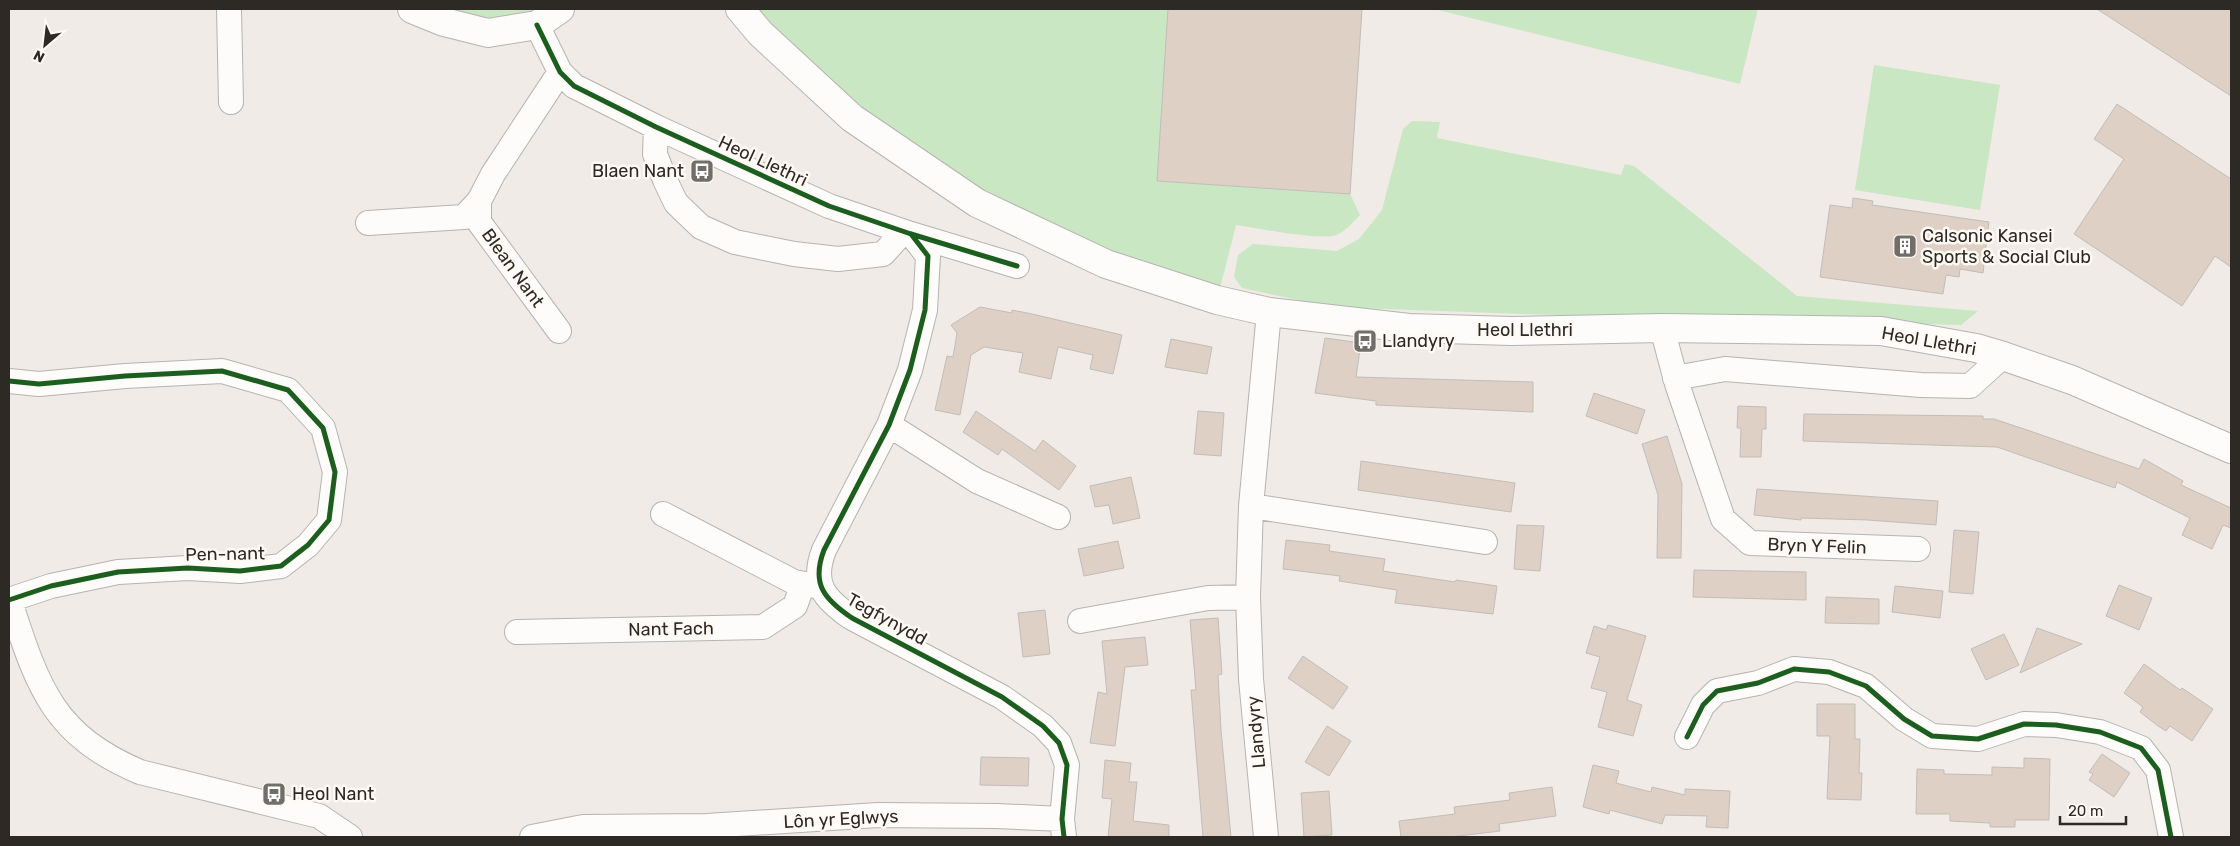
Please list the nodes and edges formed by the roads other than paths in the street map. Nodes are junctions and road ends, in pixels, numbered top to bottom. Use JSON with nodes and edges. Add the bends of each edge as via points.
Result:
{"nodes":[{"id":1,"x":229,"y":9,"type":"edge"},
{"id":2,"x":412,"y":9,"type":"edge"},
{"id":3,"x":560,"y":9,"type":"edge"},
{"id":4,"x":740,"y":9,"type":"edge"},
{"id":5,"x":537,"y":24,"type":"junction"},
{"id":6,"x":560,"y":72,"type":"junction"},
{"id":7,"x":231,"y":102,"type":"dead end"},
{"id":8,"x":656,"y":127,"type":"junction"},
{"id":9,"x":479,"y":201,"type":"junction"},
{"id":10,"x":368,"y":223,"type":"dead end"},
{"id":11,"x":907,"y":233,"type":"junction"},
{"id":12,"x":1017,"y":266,"type":"dead end"},
{"id":13,"x":1269,"y":312,"type":"junction"},
{"id":14,"x":1662,"y":328,"type":"junction"},
{"id":15,"x":559,"y":331,"type":"dead end"},
{"id":16,"x":2003,"y":356,"type":"junction"},
{"id":17,"x":1675,"y":378,"type":"junction"},
{"id":18,"x":9,"y":381,"type":"edge"},
{"id":19,"x":888,"y":425,"type":"junction"},
{"id":20,"x":2231,"y":449,"type":"edge"},
{"id":21,"x":1251,"y":506,"type":"junction"},
{"id":22,"x":663,"y":514,"type":"dead end"},
{"id":23,"x":1058,"y":517,"type":"dead end"},
{"id":24,"x":1485,"y":542,"type":"dead end"},
{"id":25,"x":1918,"y":549,"type":"dead end"},
{"id":26,"x":811,"y":585,"type":"junction"},
{"id":27,"x":1248,"y":598,"type":"junction"},
{"id":28,"x":9,"y":600,"type":"edge"},
{"id":29,"x":1080,"y":621,"type":"dead end"},
{"id":30,"x":517,"y":632,"type":"dead end"},
{"id":31,"x":1687,"y":737,"type":"dead end"},
{"id":32,"x":1063,"y":828,"type":"edge"},
{"id":33,"x":350,"y":837,"type":"edge"},
{"id":34,"x":532,"y":837,"type":"edge"},
{"id":35,"x":1266,"y":837,"type":"edge"},
{"id":36,"x":2171,"y":837,"type":"edge"}],
"edges":[{"from":1,"to":7,"type":"street"},
{"from":2,"to":5,"type":"main road","via":[[444,22],[488,33]]},
{"from":3,"to":5,"type":"main road"},
{"from":4,"to":13,"type":"main road","name":"Heol Llethri","via":[[760,33],[852,118],[977,203],[1106,264],[1217,300]]},
{"from":5,"to":6,"type":"street","name":"Heol Llethri"},
{"from":6,"to":8,"type":"street","name":"Heol Llethri","via":[[574,86]]},
{"from":6,"to":9,"type":"street","name":"Blean Nant","via":[[493,174]]},
{"from":8,"to":11,"type":"street","name":"Heol Llethri","via":[[829,206]]},
{"from":8,"to":11,"type":"street","via":[[655,154],[676,203],[701,227],[735,242],[838,259],[883,254]]},
{"from":9,"to":10,"type":"street","name":"Blean Nant","via":[[464,217]]},
{"from":9,"to":15,"type":"street","name":"Blean Nant","via":[[479,222]]},
{"from":11,"to":12,"type":"street","name":"Heol Llethri"},
{"from":11,"to":19,"type":"street","via":[[928,256],[925,310],[910,370]]},
{"from":13,"to":14,"type":"main road","name":"Heol Llethri","via":[[1409,328],[1511,331]]},
{"from":13,"to":21,"type":"street","name":"Llandyry"},
{"from":14,"to":16,"type":"main road","name":"Heol Llethri","via":[[1881,331]]},
{"from":14,"to":17,"type":"street","name":"Bryn Y Felin"},
{"from":16,"to":17,"type":"street","via":[[1970,386],[1726,369]]},
{"from":16,"to":20,"type":"main road","name":"Heol Llethri","via":[[2072,380]]},
{"from":17,"to":25,"type":"street","name":"Bryn Y Felin","via":[[1723,519],[1750,543]]},
{"from":18,"to":28,"type":"street","name":"Pen-nant","via":[[39,384],[222,371],[288,390],[322,428],[335,472],[328,520],[308,545],[281,566],[240,571],[188,568],[118,572],[51,586]]},
{"from":19,"to":23,"type":"street","via":[[977,480]]},
{"from":19,"to":26,"type":"street","via":[[824,550]]},
{"from":21,"to":24,"type":"street"},
{"from":21,"to":27,"type":"street","name":"Llandyry"},
{"from":22,"to":26,"type":"street","via":[[794,582]]},
{"from":26,"to":30,"type":"street","name":"Nant Fach","via":[[795,606],[763,627]]},
{"from":26,"to":32,"type":"street","name":"Tegfynydd","via":[[852,618],[1002,697],[1043,726],[1059,743],[1067,765]]},
{"from":27,"to":29,"type":"street","via":[[1208,598]]},
{"from":27,"to":35,"type":"street","name":"Llandyry","via":[[1251,679]]},
{"from":28,"to":33,"type":"street","via":[[29,658],[50,702],[70,728],[89,745],[140,772],[319,816]]},
{"from":31,"to":36,"type":"street","via":[[1703,705],[1717,691],[1758,683],[1794,669],[1829,672],[1866,686],[1904,719],[1932,736],[1978,739],[2024,724],[2056,725],[2100,732],[2141,748],[2158,770]]},
{"from":32,"to":34,"type":"street","name":"Lôn yr Eglwys","via":[[997,816],[878,815],[708,826],[583,827]]}]}
